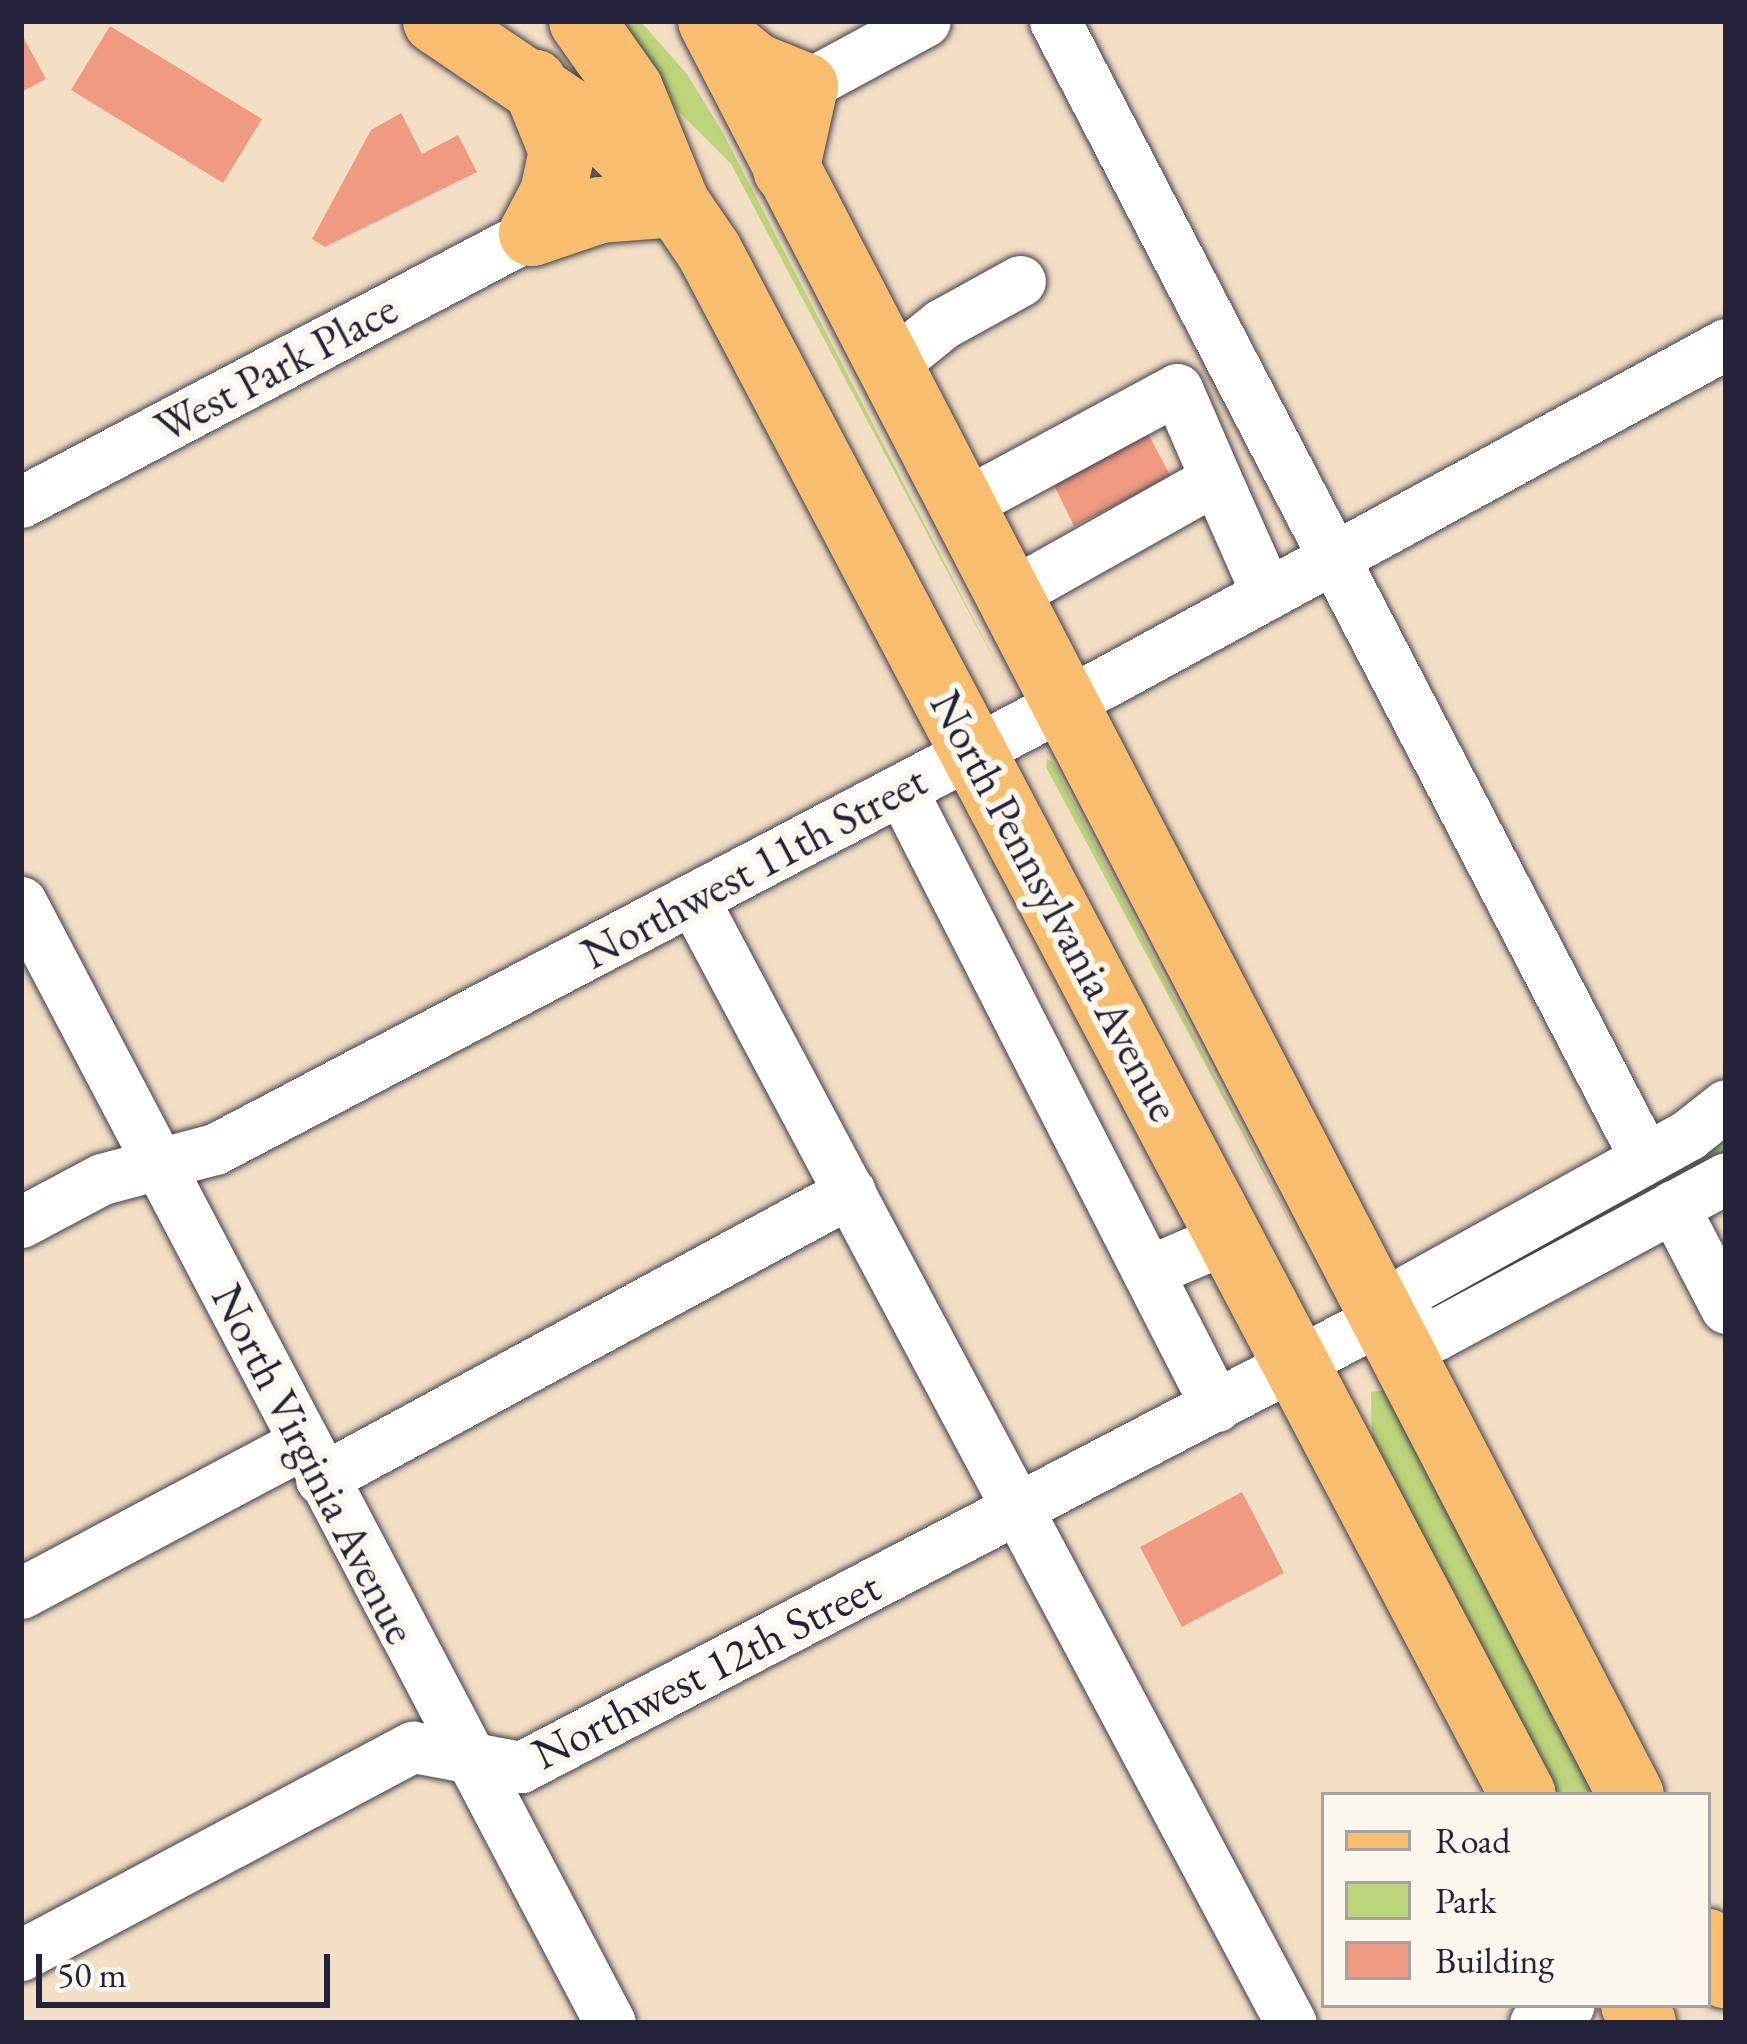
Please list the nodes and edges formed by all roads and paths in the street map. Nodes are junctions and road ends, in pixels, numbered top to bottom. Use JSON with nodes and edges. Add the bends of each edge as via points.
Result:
{"nodes":[{"id":1,"x":436,"y":21,"type":"edge"},
{"id":2,"x":582,"y":21,"type":"edge"},
{"id":3,"x":925,"y":21,"type":"edge"},
{"id":4,"x":1055,"y":21,"type":"edge"},
{"id":5,"x":731,"y":51,"type":"edge"},
{"id":6,"x":534,"y":82,"type":"junction"},
{"id":7,"x":677,"y":204,"type":"junction"},
{"id":8,"x":532,"y":233,"type":"junction"},
{"id":9,"x":1020,"y":281,"type":"dead end"},
{"id":10,"x":1726,"y":344,"type":"edge"},
{"id":11,"x":890,"y":367,"type":"junction"},
{"id":12,"x":1216,"y":479,"type":"junction"},
{"id":13,"x":21,"y":502,"type":"edge"},
{"id":14,"x":962,"y":505,"type":"junction"},
{"id":15,"x":1333,"y":558,"type":"junction"},
{"id":16,"x":1267,"y":594,"type":"junction"},
{"id":17,"x":1010,"y":595,"type":"junction"},
{"id":18,"x":1065,"y":700,"type":"junction"},
{"id":19,"x":974,"y":752,"type":"junction"},
{"id":20,"x":902,"y":789,"type":"junction"},
{"id":21,"x":1013,"y":827,"type":"junction"},
{"id":22,"x":938,"y":858,"type":"junction"},
{"id":23,"x":693,"y":898,"type":"junction"},
{"id":24,"x":21,"y":902,"type":"edge"},
{"id":25,"x":1070,"y":933,"type":"junction"},
{"id":26,"x":995,"y":968,"type":"junction"},
{"id":27,"x":1139,"y":1066,"type":"junction"},
{"id":28,"x":1065,"y":1103,"type":"junction"},
{"id":29,"x":1726,"y":1105,"type":"edge"},
{"id":30,"x":1646,"y":1158,"type":"junction"},
{"id":31,"x":161,"y":1166,"type":"junction"},
{"id":32,"x":1726,"y":1178,"type":"edge"},
{"id":33,"x":850,"y":1192,"type":"junction"},
{"id":34,"x":1673,"y":1207,"type":"junction"},
{"id":35,"x":21,"y":1222,"type":"edge"},
{"id":36,"x":1229,"y":1238,"type":"junction"},
{"id":37,"x":1149,"y":1271,"type":"junction"},
{"id":38,"x":1726,"y":1308,"type":"edge"},
{"id":39,"x":1382,"y":1318,"type":"junction"},
{"id":40,"x":1296,"y":1365,"type":"junction"},
{"id":41,"x":1216,"y":1406,"type":"junction"},
{"id":42,"x":312,"y":1461,"type":"junction"},
{"id":43,"x":1018,"y":1511,"type":"junction"},
{"id":44,"x":21,"y":1593,"type":"edge"},
{"id":45,"x":469,"y":1758,"type":"junction"},
{"id":46,"x":1521,"y":1792,"type":"edge"},
{"id":47,"x":1629,"y":1792,"type":"edge"},
{"id":48,"x":1711,"y":1948,"type":"edge"},
{"id":49,"x":21,"y":1955,"type":"edge"},
{"id":50,"x":1726,"y":1976,"type":"edge"},
{"id":51,"x":1563,"y":2008,"type":"edge"},
{"id":52,"x":610,"y":2023,"type":"edge"},
{"id":53,"x":1291,"y":2023,"type":"edge"},
{"id":54,"x":1535,"y":2023,"type":"edge"}],
"edges":[{"from":1,"to":6,"type":"main road"},
{"from":2,"to":7,"type":"main road","name":"North Pennsylvania Avenue","via":[[630,88]]},
{"from":3,"to":5,"type":"street"},
{"from":4,"to":15,"type":"street"},
{"from":5,"to":11,"type":"main road"},
{"from":6,"to":7,"type":"main road","via":[[612,140]]},
{"from":6,"to":8,"type":"main road","via":[[562,151],[554,193]]},
{"from":7,"to":8,"type":"main road","via":[[600,210]]},
{"from":7,"to":19,"type":"main road","name":"North Pennsylvania Avenue","via":[[710,251]]},
{"from":8,"to":13,"type":"street","name":"West Park Place"},
{"from":9,"to":11,"type":"street","via":[[942,324]]},
{"from":10,"to":15,"type":"street","name":"Northwest 11th Street"},
{"from":11,"to":14,"type":"main road"},
{"from":12,"to":14,"type":"street","via":[[1177,388]]},
{"from":12,"to":16,"type":"street"},
{"from":12,"to":17,"type":"street"},
{"from":14,"to":17,"type":"main road"},
{"from":15,"to":16,"type":"street","name":"Northwest 11th Street"},
{"from":15,"to":30,"type":"street"},
{"from":16,"to":18,"type":"street","name":"Northwest 11th Street"},
{"from":17,"to":18,"type":"main road"},
{"from":18,"to":19,"type":"street","name":"Northwest 11th Street"},
{"from":18,"to":39,"type":"main road"},
{"from":19,"to":20,"type":"street","name":"Northwest 11th Street"},
{"from":19,"to":21,"type":"main road","name":"North Pennsylvania Avenue"},
{"from":20,"to":22,"type":"street"},
{"from":20,"to":23,"type":"street","name":"Northwest 11th Street"},
{"from":21,"to":22,"type":"street"},
{"from":21,"to":25,"type":"main road","name":"North Pennsylvania Avenue"},
{"from":22,"to":26,"type":"street"},
{"from":23,"to":31,"type":"street","name":"Northwest 11th Street","via":[[215,1149]]},
{"from":23,"to":33,"type":"street"},
{"from":24,"to":31,"type":"street","name":"North Virginia Avenue"},
{"from":25,"to":26,"type":"street"},
{"from":25,"to":27,"type":"main road","name":"North Pennsylvania Avenue"},
{"from":26,"to":28,"type":"street"},
{"from":27,"to":28,"type":"street"},
{"from":27,"to":36,"type":"main road","name":"North Pennsylvania Avenue"},
{"from":28,"to":37,"type":"street"},
{"from":29,"to":30,"type":"street","name":"Northwest 12th Street"},
{"from":30,"to":39,"type":"street","name":"Northwest 12th Street","via":[[1412,1288]]},
{"from":31,"to":35,"type":"street","name":"Northwest 11th Street","via":[[103,1179]]},
{"from":31,"to":42,"type":"street","name":"North Virginia Avenue"},
{"from":32,"to":34,"type":"street"},
{"from":33,"to":42,"type":"street"},
{"from":33,"to":43,"type":"street"},
{"from":34,"to":38,"type":"street"},
{"from":34,"to":39,"type":"street","via":[[1435,1335]]},
{"from":36,"to":37,"type":"street"},
{"from":36,"to":40,"type":"main road","name":"North Pennsylvania Avenue"},
{"from":37,"to":41,"type":"street"},
{"from":39,"to":40,"type":"street","name":"Northwest 12th Street"},
{"from":39,"to":47,"type":"main road"},
{"from":40,"to":41,"type":"street","name":"Northwest 12th Street"},
{"from":40,"to":46,"type":"main road","name":"North Pennsylvania Avenue"},
{"from":41,"to":43,"type":"street","name":"Northwest 12th Street"},
{"from":42,"to":44,"type":"street"},
{"from":42,"to":45,"type":"street","name":"North Virginia Avenue"},
{"from":43,"to":45,"type":"street","name":"Northwest 12th Street","via":[[521,1767]]},
{"from":43,"to":53,"type":"street"},
{"from":45,"to":49,"type":"street","name":"Northwest 12th Street","via":[[413,1747]]},
{"from":45,"to":52,"type":"street","name":"North Virginia Avenue"},
{"from":48,"to":50,"type":"main road"},
{"from":51,"to":54,"type":"street"}]}
